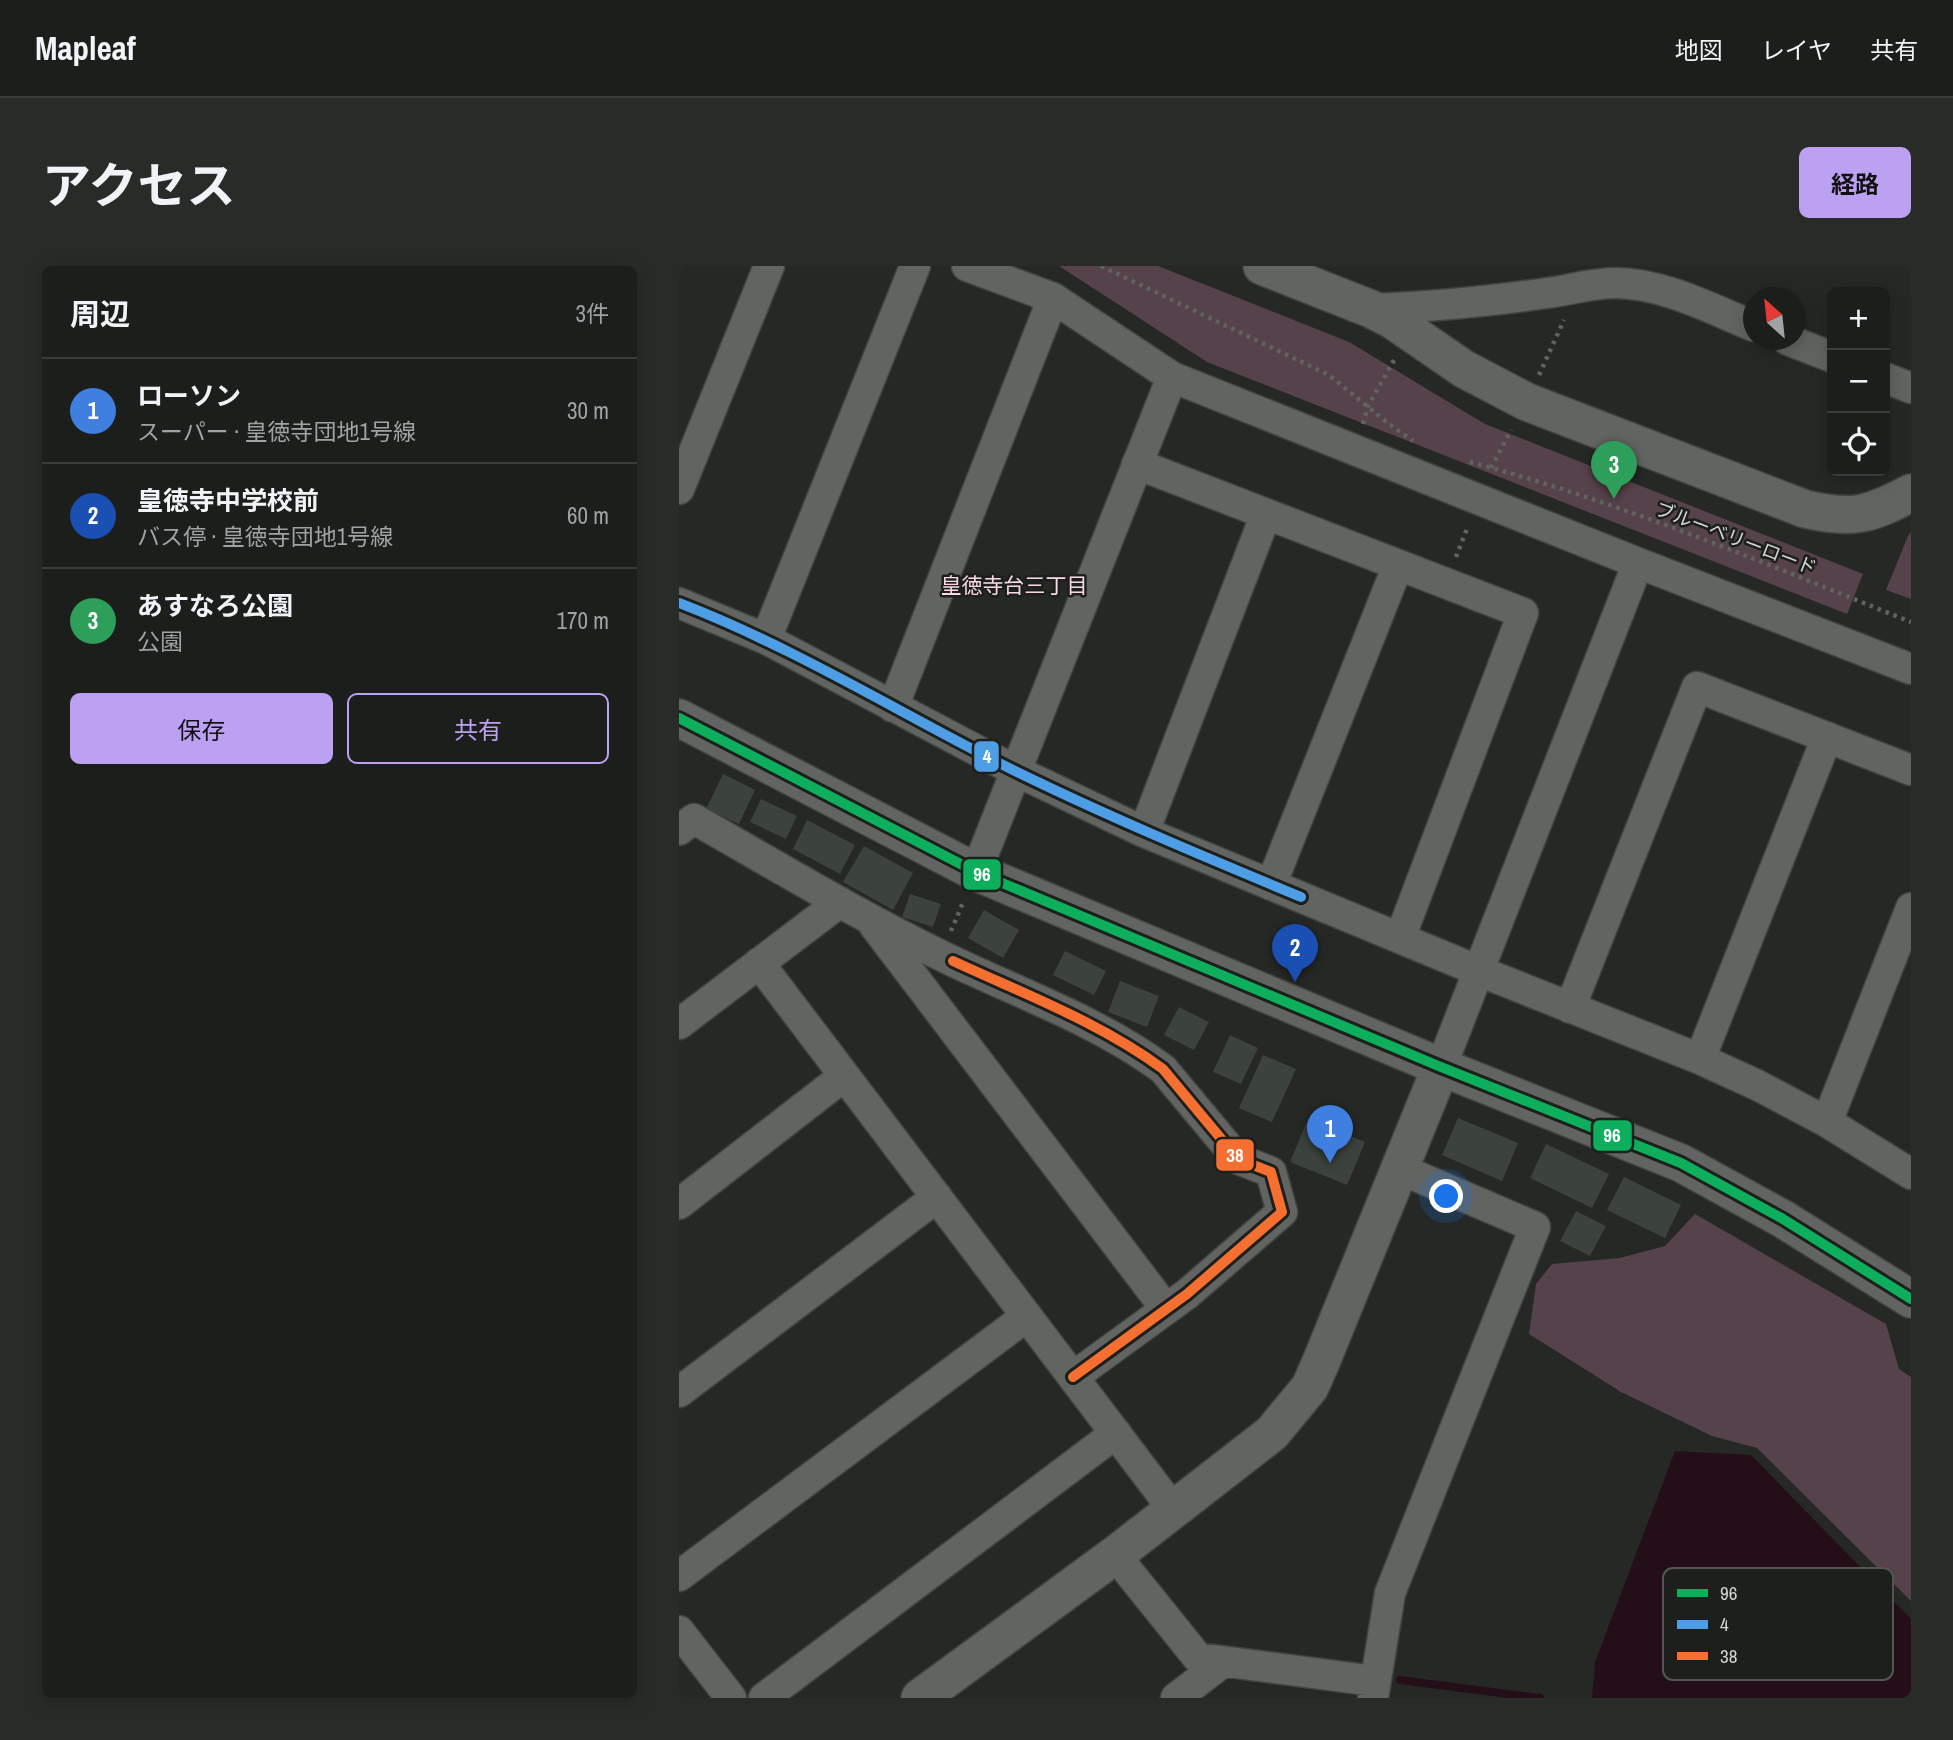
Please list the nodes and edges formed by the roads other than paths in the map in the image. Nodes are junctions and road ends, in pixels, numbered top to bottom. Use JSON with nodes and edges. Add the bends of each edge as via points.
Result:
{"nodes":[{"id":1,"x":769,"y":266,"type":"edge"},
{"id":2,"x":915,"y":266,"type":"edge"},
{"id":3,"x":967,"y":266,"type":"edge"},
{"id":4,"x":1262,"y":266,"type":"edge"},
{"id":5,"x":1053,"y":299,"type":"junction"},
{"id":6,"x":1371,"y":309,"type":"junction"},
{"id":7,"x":1743,"y":322,"type":"edge"},
{"id":8,"x":1806,"y":347,"type":"edge"},
{"id":9,"x":1827,"y":355,"type":"edge"},
{"id":10,"x":1172,"y":377,"type":"junction"},
{"id":11,"x":1890,"y":380,"type":"edge"},
{"id":12,"x":1911,"y":388,"type":"edge"},
{"id":13,"x":1137,"y":464,"type":"junction"},
{"id":14,"x":679,"y":489,"type":"edge"},
{"id":15,"x":1911,"y":493,"type":"edge"},
{"id":16,"x":1266,"y":514,"type":"junction"},
{"id":17,"x":1638,"y":562,"type":"junction"},
{"id":18,"x":1398,"y":565,"type":"junction"},
{"id":19,"x":679,"y":603,"type":"edge"},
{"id":20,"x":766,"y":639,"type":"junction"},
{"id":21,"x":1911,"y":669,"type":"edge"},
{"id":22,"x":893,"y":707,"type":"junction"},
{"id":23,"x":679,"y":718,"type":"edge"},
{"id":24,"x":1827,"y":737,"type":"junction"},
{"id":25,"x":1911,"y":770,"type":"edge"},
{"id":26,"x":1016,"y":771,"type":"junction"},
{"id":27,"x":679,"y":830,"type":"edge"},
{"id":28,"x":1144,"y":832,"type":"junction"},
{"id":29,"x":971,"y":882,"type":"junction"},
{"id":30,"x":1271,"y":885,"type":"junction"},
{"id":31,"x":840,"y":902,"type":"junction"},
{"id":32,"x":1911,"y":908,"type":"edge"},
{"id":33,"x":869,"y":919,"type":"junction"},
{"id":34,"x":1400,"y":939,"type":"junction"},
{"id":35,"x":759,"y":963,"type":"junction"},
{"id":36,"x":1479,"y":971,"type":"junction"},
{"id":37,"x":1570,"y":1007,"type":"junction"},
{"id":38,"x":679,"y":1024,"type":"edge"},
{"id":39,"x":1700,"y":1059,"type":"junction"},
{"id":40,"x":1441,"y":1067,"type":"junction"},
{"id":41,"x":844,"y":1076,"type":"junction"},
{"id":42,"x":1827,"y":1122,"type":"junction"},
{"id":43,"x":1400,"y":1169,"type":"junction"},
{"id":44,"x":1911,"y":1174,"type":"edge"},
{"id":45,"x":937,"y":1197,"type":"junction"},
{"id":46,"x":679,"y":1204,"type":"edge"},
{"id":47,"x":1911,"y":1299,"type":"edge"},
{"id":48,"x":1166,"y":1309,"type":"junction"},
{"id":49,"x":1027,"y":1316,"type":"junction"},
{"id":50,"x":1073,"y":1377,"type":"junction"},
{"id":51,"x":679,"y":1392,"type":"edge"},
{"id":52,"x":1116,"y":1433,"type":"junction"},
{"id":53,"x":1173,"y":1509,"type":"junction"},
{"id":54,"x":1115,"y":1555,"type":"junction"},
{"id":55,"x":679,"y":1576,"type":"edge"},
{"id":56,"x":679,"y":1631,"type":"edge"},
{"id":57,"x":1223,"y":1662,"type":"junction"},
{"id":58,"x":1374,"y":1689,"type":"edge"},
{"id":59,"x":731,"y":1698,"type":"edge"},
{"id":60,"x":764,"y":1698,"type":"edge"},
{"id":61,"x":921,"y":1698,"type":"edge"},
{"id":62,"x":1176,"y":1698,"type":"edge"}],
"edges":[{"from":1,"to":14,"type":"street"},
{"from":2,"to":20,"type":"street"},
{"from":3,"to":5,"type":"street"},
{"from":4,"to":6,"type":"street"},
{"from":5,"to":10,"type":"street"},
{"from":5,"to":22,"type":"street"},
{"from":6,"to":7,"type":"street","via":[[1424,307],[1617,283],[1662,290]]},
{"from":6,"to":15,"type":"street","via":[[1464,369],[1527,402],[1805,509],[1858,515]]},
{"from":8,"to":9,"type":"street"},
{"from":10,"to":13,"type":"street"},
{"from":10,"to":17,"type":"street"},
{"from":11,"to":12,"type":"street"},
{"from":13,"to":16,"type":"street"},
{"from":13,"to":26,"type":"street"},
{"from":16,"to":18,"type":"street"},
{"from":16,"to":28,"type":"street"},
{"from":17,"to":21,"type":"street"},
{"from":17,"to":36,"type":"street"},
{"from":18,"to":30,"type":"street"},
{"from":18,"to":34,"type":"street","via":[[1523,613]]},
{"from":19,"to":20,"type":"street"},
{"from":20,"to":22,"type":"street"},
{"from":22,"to":26,"type":"street"},
{"from":23,"to":29,"type":"street"},
{"from":24,"to":25,"type":"street"},
{"from":24,"to":37,"type":"street","via":[[1697,687]]},
{"from":24,"to":39,"type":"street"},
{"from":26,"to":28,"type":"street"},
{"from":26,"to":29,"type":"street"},
{"from":27,"to":31,"type":"street","via":[[694,819]]},
{"from":28,"to":30,"type":"street"},
{"from":29,"to":40,"type":"street"},
{"from":30,"to":34,"type":"street"},
{"from":31,"to":33,"type":"street"},
{"from":31,"to":35,"type":"street"},
{"from":32,"to":42,"type":"street"},
{"from":33,"to":48,"type":"street"},
{"from":33,"to":48,"type":"street","via":[[1087,1023],[1148,1058],[1163,1069],[1238,1159],[1271,1172],[1282,1212]]},
{"from":34,"to":36,"type":"street"},
{"from":35,"to":38,"type":"street"},
{"from":35,"to":41,"type":"street"},
{"from":36,"to":37,"type":"street"},
{"from":36,"to":40,"type":"street"},
{"from":37,"to":39,"type":"street"},
{"from":39,"to":42,"type":"street"},
{"from":40,"to":43,"type":"street"},
{"from":40,"to":47,"type":"street","via":[[1681,1163],[1783,1219]]},
{"from":41,"to":45,"type":"street"},
{"from":41,"to":46,"type":"street"},
{"from":42,"to":44,"type":"street"},
{"from":43,"to":53,"type":"street","via":[[1310,1387],[1272,1433]]},
{"from":43,"to":58,"type":"street","via":[[1535,1227],[1390,1593]]},
{"from":45,"to":49,"type":"street"},
{"from":45,"to":51,"type":"street"},
{"from":48,"to":50,"type":"street"},
{"from":49,"to":50,"type":"street"},
{"from":49,"to":55,"type":"street"},
{"from":50,"to":52,"type":"street"},
{"from":52,"to":53,"type":"street"},
{"from":52,"to":60,"type":"street"},
{"from":53,"to":54,"type":"street"},
{"from":54,"to":57,"type":"street","via":[[1198,1658]]},
{"from":54,"to":61,"type":"street"},
{"from":56,"to":59,"type":"street"},
{"from":57,"to":58,"type":"street"},
{"from":57,"to":62,"type":"street"}]}
